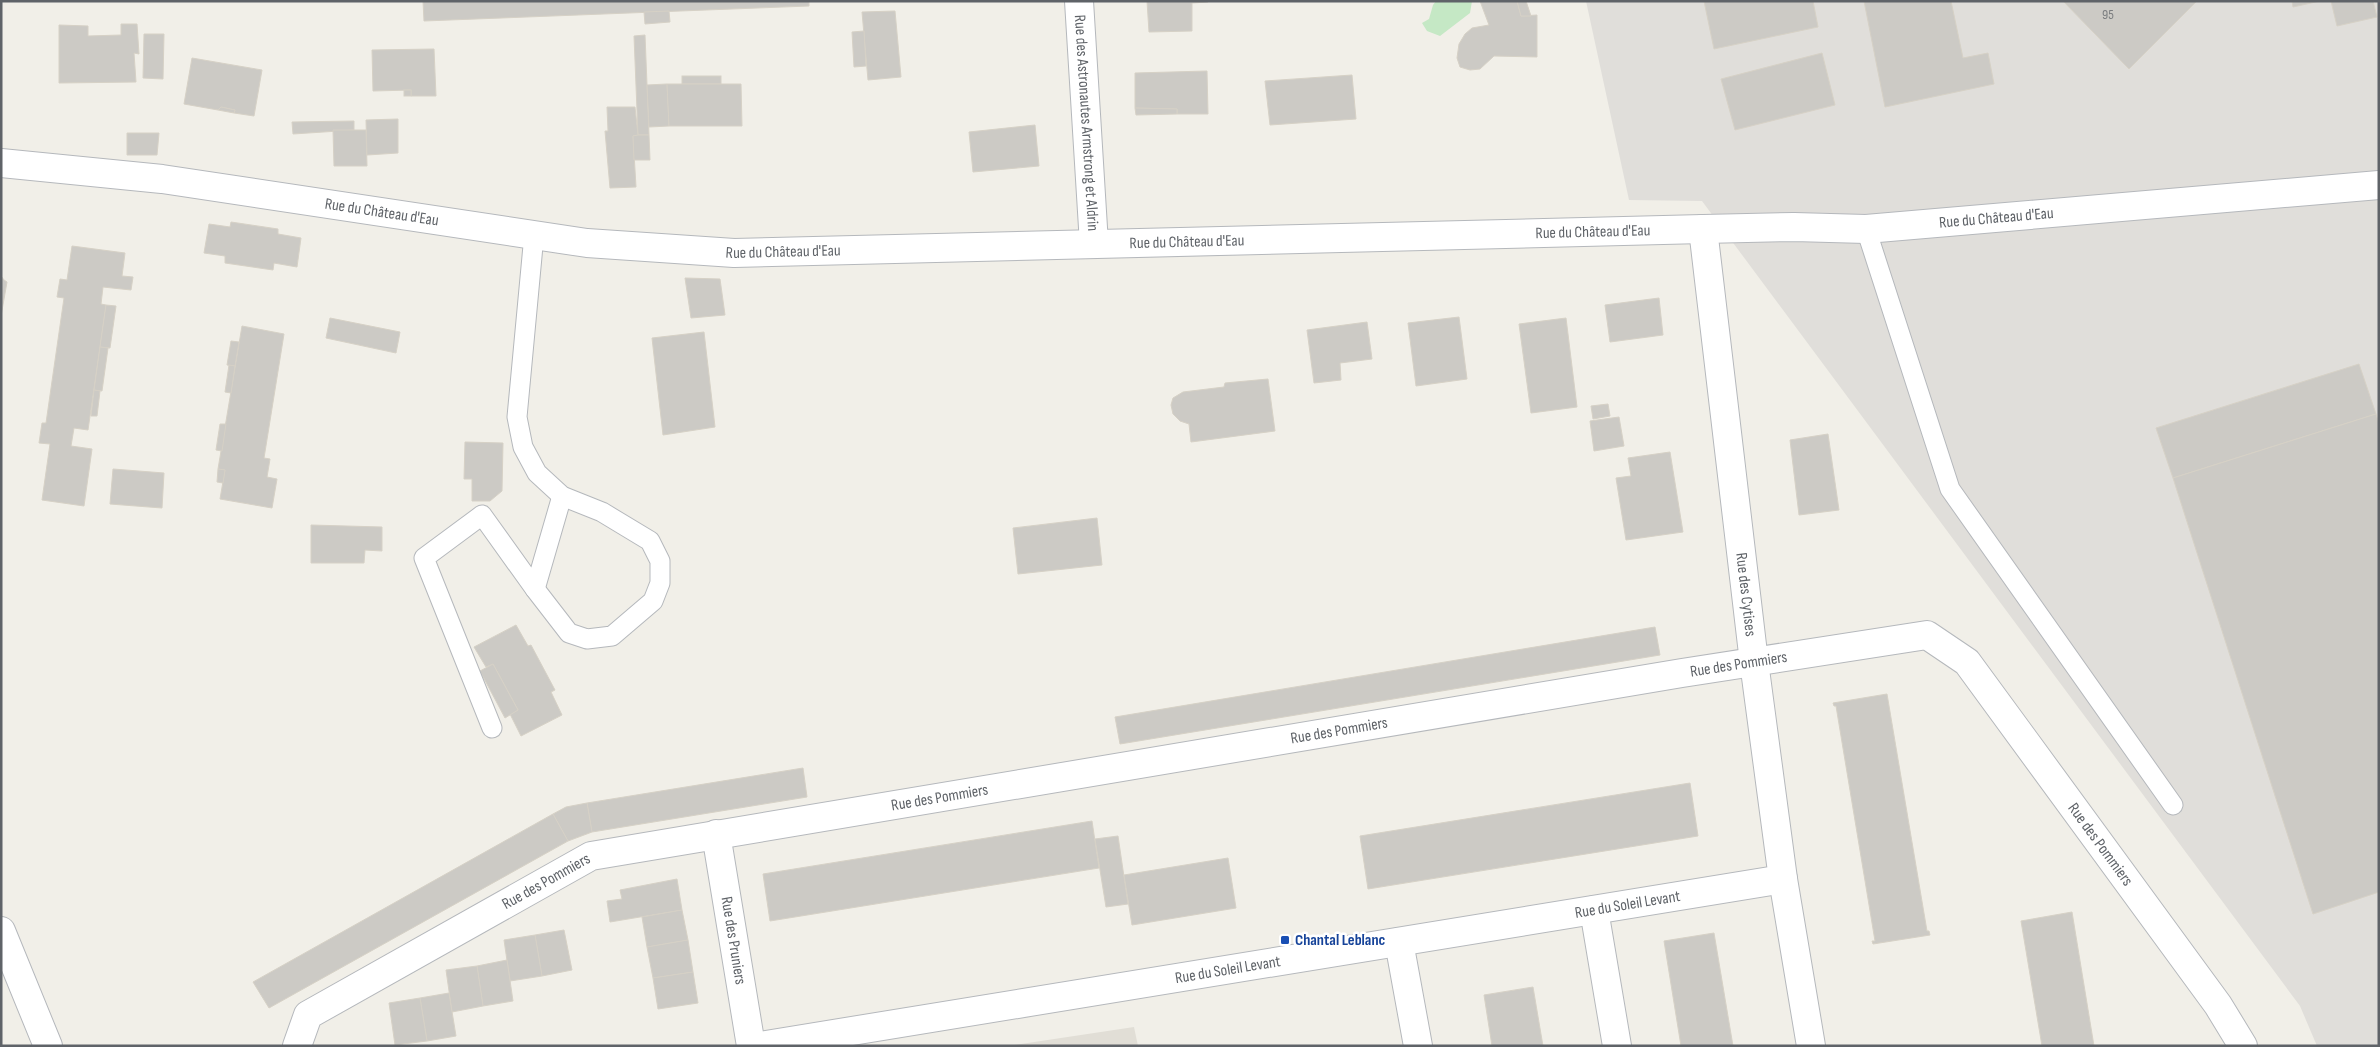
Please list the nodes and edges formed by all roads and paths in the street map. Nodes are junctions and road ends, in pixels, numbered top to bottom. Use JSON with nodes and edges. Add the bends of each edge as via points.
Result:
{"nodes":[{"id":1,"x":1079,"y":1,"type":"edge"},
{"id":2,"x":1,"y":163,"type":"edge"},
{"id":3,"x":2379,"y":185,"type":"edge"},
{"id":4,"x":1703,"y":229,"type":"junction"},
{"id":5,"x":1866,"y":229,"type":"junction"},
{"id":6,"x":534,"y":235,"type":"junction"},
{"id":7,"x":1094,"y":244,"type":"junction"},
{"id":8,"x":562,"y":496,"type":"junction"},
{"id":9,"x":535,"y":589,"type":"junction"},
{"id":10,"x":1754,"y":662,"type":"junction"},
{"id":11,"x":492,"y":728,"type":"dead end"},
{"id":12,"x":2173,"y":805,"type":"dead end"},
{"id":13,"x":716,"y":834,"type":"junction"},
{"id":14,"x":1784,"y":880,"type":"junction"},
{"id":15,"x":1594,"y":910,"type":"junction"},
{"id":16,"x":1,"y":931,"type":"edge"},
{"id":17,"x":1399,"y":942,"type":"junction"},
{"id":18,"x":48,"y":1046,"type":"edge"},
{"id":19,"x":297,"y":1046,"type":"edge"},
{"id":20,"x":751,"y":1046,"type":"edge"},
{"id":21,"x":760,"y":1046,"type":"edge"},
{"id":22,"x":1418,"y":1046,"type":"edge"},
{"id":23,"x":1617,"y":1046,"type":"edge"},
{"id":24,"x":1811,"y":1046,"type":"edge"},
{"id":25,"x":2243,"y":1046,"type":"edge"}],
"edges":[{"from":1,"to":7,"type":"street","name":"Rue des Astronautes Armstrong et Aldrin"},
{"from":2,"to":6,"type":"street","name":"Rue du Château d'Eau","via":[[162,180]]},
{"from":3,"to":5,"type":"street","name":"Rue du Château d'Eau"},
{"from":4,"to":5,"type":"street","name":"Rue du Château d'Eau"},
{"from":4,"to":7,"type":"street","name":"Rue du Château d'Eau"},
{"from":4,"to":10,"type":"street","name":"Rue des Cytises"},
{"from":5,"to":12,"type":"lane","via":[[1950,489]]},
{"from":6,"to":7,"type":"street","name":"Rue du Château d'Eau","via":[[587,243],[734,253]]},
{"from":6,"to":8,"type":"lane","via":[[517,417],[523,447],[537,473]]},
{"from":8,"to":9,"type":"lane"},
{"from":8,"to":9,"type":"lane","via":[[602,512],[650,541],[660,561],[660,583],[653,601],[612,636],[587,639],[569,633]]},
{"from":9,"to":11,"type":"lane","via":[[482,515],[424,558]]},
{"from":10,"to":13,"type":"street","name":"Rue des Pommiers"},
{"from":10,"to":14,"type":"street","name":"Rue des Cytises"},
{"from":10,"to":25,"type":"street","name":"Rue des Pommiers","via":[[1927,635],[1967,662],[2218,1005]]},
{"from":13,"to":19,"type":"street","name":"Rue des Pommiers","via":[[591,856],[308,1015]]},
{"from":13,"to":20,"type":"street","name":"Rue des Pruniers"},
{"from":14,"to":15,"type":"street","name":"Rue du Soleil Levant"},
{"from":14,"to":24,"type":"street","name":"Rue des Cytises"},
{"from":15,"to":17,"type":"street","name":"Rue du Soleil Levant"},
{"from":15,"to":23,"type":"street"},
{"from":16,"to":18,"type":"street"},
{"from":17,"to":21,"type":"street","name":"Rue du Soleil Levant"},
{"from":17,"to":22,"type":"street"}]}
